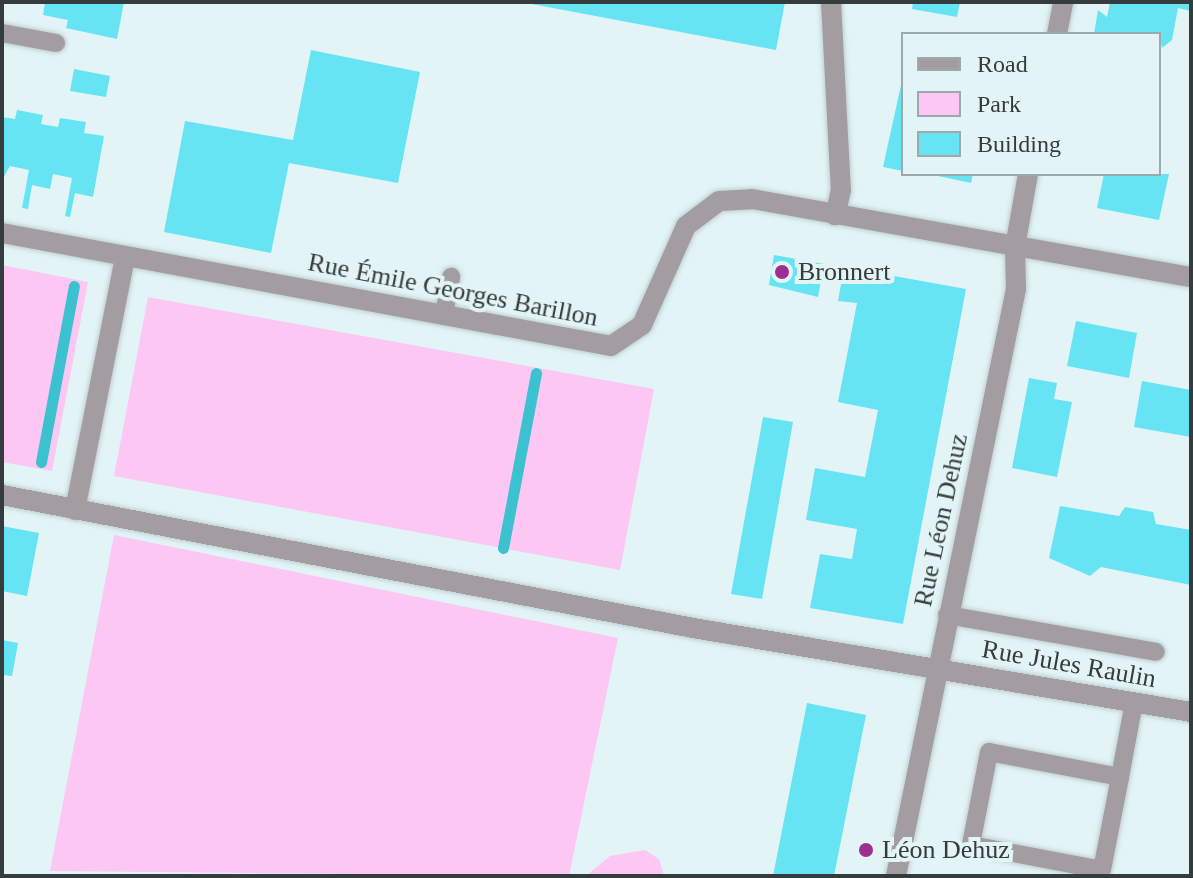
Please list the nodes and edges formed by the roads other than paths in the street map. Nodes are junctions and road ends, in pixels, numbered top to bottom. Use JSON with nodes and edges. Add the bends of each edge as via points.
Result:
{"nodes":[{"id":1,"x":831,"y":2,"type":"edge"},
{"id":2,"x":1063,"y":2,"type":"edge"},
{"id":3,"x":1057,"y":32,"type":"edge"},
{"id":4,"x":2,"y":33,"type":"edge"},
{"id":5,"x":56,"y":43,"type":"dead end"},
{"id":6,"x":1028,"y":176,"type":"edge"},
{"id":7,"x":835,"y":215,"type":"junction"},
{"id":8,"x":2,"y":233,"type":"edge"},
{"id":9,"x":1015,"y":247,"type":"junction"},
{"id":10,"x":125,"y":257,"type":"junction"},
{"id":11,"x":451,"y":277,"type":"dead end"},
{"id":12,"x":1191,"y":277,"type":"edge"},
{"id":13,"x":444,"y":314,"type":"junction"},
{"id":14,"x":2,"y":495,"type":"edge"},
{"id":15,"x":75,"y":510,"type":"junction"},
{"id":16,"x":947,"y":615,"type":"junction"},
{"id":17,"x":1156,"y":652,"type":"dead end"},
{"id":18,"x":938,"y":666,"type":"junction"},
{"id":19,"x":1134,"y":702,"type":"junction"},
{"id":20,"x":1191,"y":712,"type":"edge"},
{"id":21,"x":1120,"y":777,"type":"junction"},
{"id":22,"x":896,"y":876,"type":"edge"}],
"edges":[{"from":1,"to":7,"type":"street","via":[[841,190]]},
{"from":2,"to":3,"type":"street"},
{"from":4,"to":5,"type":"lane"},
{"from":6,"to":9,"type":"street","name":"Rue Léon Dehuz"},
{"from":7,"to":9,"type":"street","name":"Rue Émile Georges Barillon"},
{"from":7,"to":13,"type":"street","name":"Rue Émile Georges Barillon","via":[[752,199],[719,201],[696,212],[642,325],[611,346]]},
{"from":8,"to":10,"type":"street","name":"Rue Émile Georges Barillon"},
{"from":9,"to":12,"type":"street","name":"Rue Émile Georges Barillon"},
{"from":9,"to":16,"type":"street","name":"Rue Léon Dehuz","via":[[1016,289]]},
{"from":10,"to":13,"type":"street","name":"Rue Émile Georges Barillon"},
{"from":10,"to":15,"type":"street"},
{"from":11,"to":13,"type":"lane"},
{"from":14,"to":15,"type":"street","name":"Rue Jules Raulin"},
{"from":15,"to":18,"type":"street","name":"Rue Jules Raulin","via":[[693,628]]},
{"from":16,"to":17,"type":"lane"},
{"from":16,"to":18,"type":"street","name":"Rue Léon Dehuz"},
{"from":18,"to":19,"type":"street","name":"Rue Jules Raulin"},
{"from":18,"to":22,"type":"street","name":"Rue Léon Dehuz"},
{"from":19,"to":20,"type":"street","name":"Rue Jules Raulin"},
{"from":19,"to":21,"type":"lane"},
{"from":21,"to":21,"type":"lane","via":[[1102,870],[971,845],[989,752]]}]}
